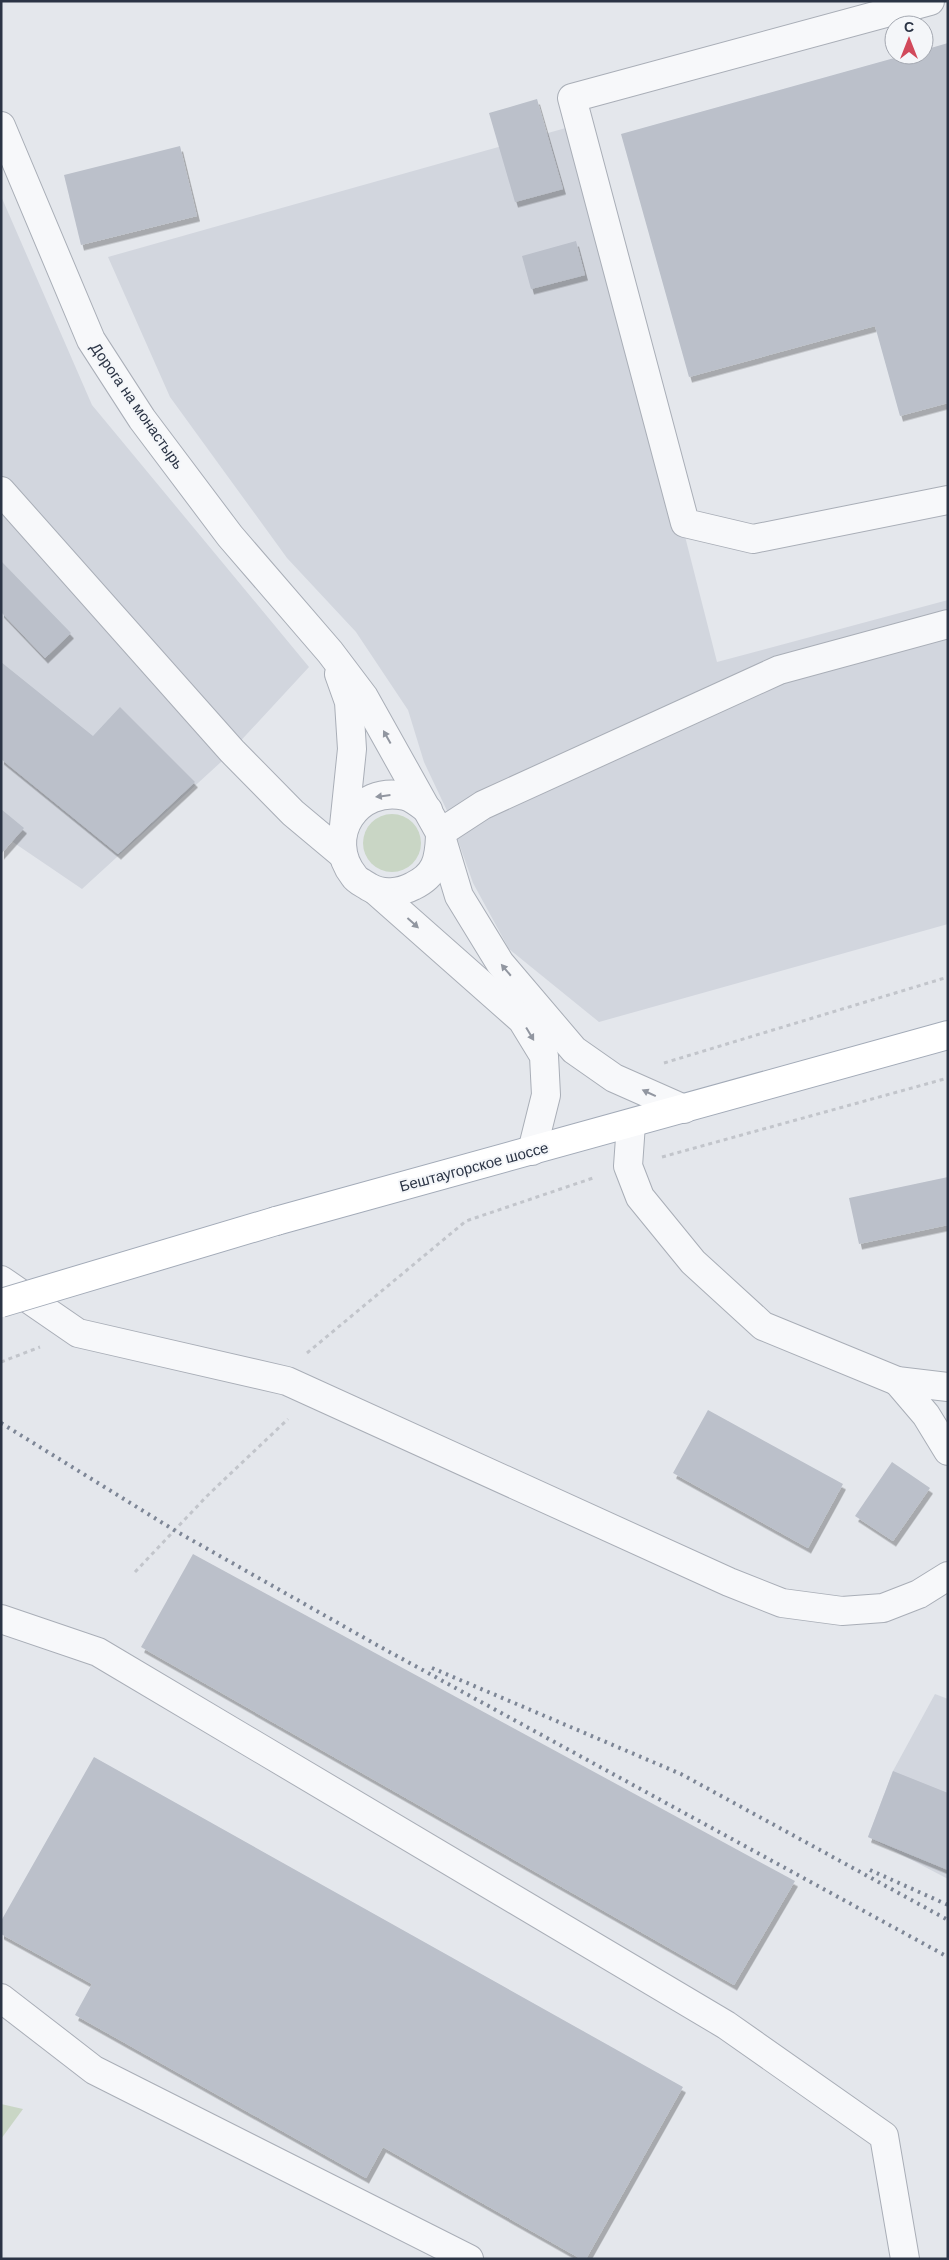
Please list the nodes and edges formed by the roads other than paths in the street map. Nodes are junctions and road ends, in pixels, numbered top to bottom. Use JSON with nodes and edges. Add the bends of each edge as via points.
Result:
{"nodes":[{"id":1,"x":930,"y":1,"type":"edge"},
{"id":2,"x":1,"y":126,"type":"edge"},
{"id":3,"x":1,"y":491,"type":"edge"},
{"id":4,"x":948,"y":500,"type":"edge"},
{"id":5,"x":948,"y":624,"type":"edge"},
{"id":6,"x":330,"y":652,"type":"junction"},
{"id":7,"x":434,"y":821,"type":"junction"},
{"id":8,"x":343,"y":841,"type":"junction"},
{"id":9,"x":376,"y":891,"type":"junction"},
{"id":10,"x":948,"y":1034,"type":"edge"},
{"id":11,"x":684,"y":1109,"type":"junction"},
{"id":12,"x":631,"y":1124,"type":"junction"},
{"id":13,"x":532,"y":1151,"type":"junction"},
{"id":14,"x":1,"y":1280,"type":"edge"},
{"id":15,"x":1,"y":1303,"type":"edge"},
{"id":16,"x":897,"y":1381,"type":"junction"},
{"id":17,"x":948,"y":1387,"type":"edge"},
{"id":18,"x":948,"y":1451,"type":"edge"},
{"id":19,"x":948,"y":1576,"type":"edge"},
{"id":20,"x":1,"y":1620,"type":"edge"},
{"id":21,"x":1,"y":1998,"type":"edge"},
{"id":22,"x":470,"y":2259,"type":"edge"},
{"id":23,"x":905,"y":2259,"type":"edge"}],
"edges":[{"from":1,"to":4,"type":"street","via":[[572,98],[686,523],[754,539]]},
{"from":2,"to":6,"type":"street","name":"Дорога на монастырь","via":[[91,340],[142,419],[230,536]]},
{"from":3,"to":8,"type":"street","via":[[232,751],[293,813]]},
{"from":5,"to":7,"type":"street","via":[[778,670],[483,805]]},
{"from":7,"to":6,"type":"street","name":"Дорога на монастырь","one_way":true,"via":[[364,697]]},
{"from":6,"to":8,"type":"street","via":[[349,702],[352,750]]},
{"from":7,"to":8,"type":"street","one_way":true,"via":[[406,796],[380,795],[357,806]]},
{"from":7,"to":9,"type":"street","via":[[439,859],[425,880],[402,892]]},
{"from":11,"to":7,"type":"street","name":"Дорога на монастырь","one_way":true,"via":[[614,1078],[574,1050],[500,963],[459,896]]},
{"from":8,"to":9,"type":"street","via":[[354,877]]},
{"from":9,"to":13,"type":"street","one_way":true,"via":[[522,1020],[544,1056],[546,1095]]},
{"from":10,"to":11,"type":"main road","name":"Бештаугорское шоссе"},
{"from":11,"to":12,"type":"main road","name":"Бештаугорское шоссе"},
{"from":12,"to":13,"type":"main road","name":"Бештаугорское шоссе"},
{"from":12,"to":16,"type":"street","via":[[628,1166],[640,1197],[693,1262],[763,1326]]},
{"from":13,"to":15,"type":"main road","name":"Бештаугорское шоссе","bridge":true,"via":[[276,1221]]},
{"from":14,"to":19,"type":"street","via":[[78,1333],[281,1380],[782,1603],[842,1612],[883,1608],[919,1594]]},
{"from":16,"to":17,"type":"street"},
{"from":16,"to":18,"type":"street","via":[[926,1415]]},
{"from":20,"to":23,"type":"street","via":[[98,1652],[726,2025],[884,2136]]},
{"from":21,"to":22,"type":"street","via":[[94,2070]]}]}
